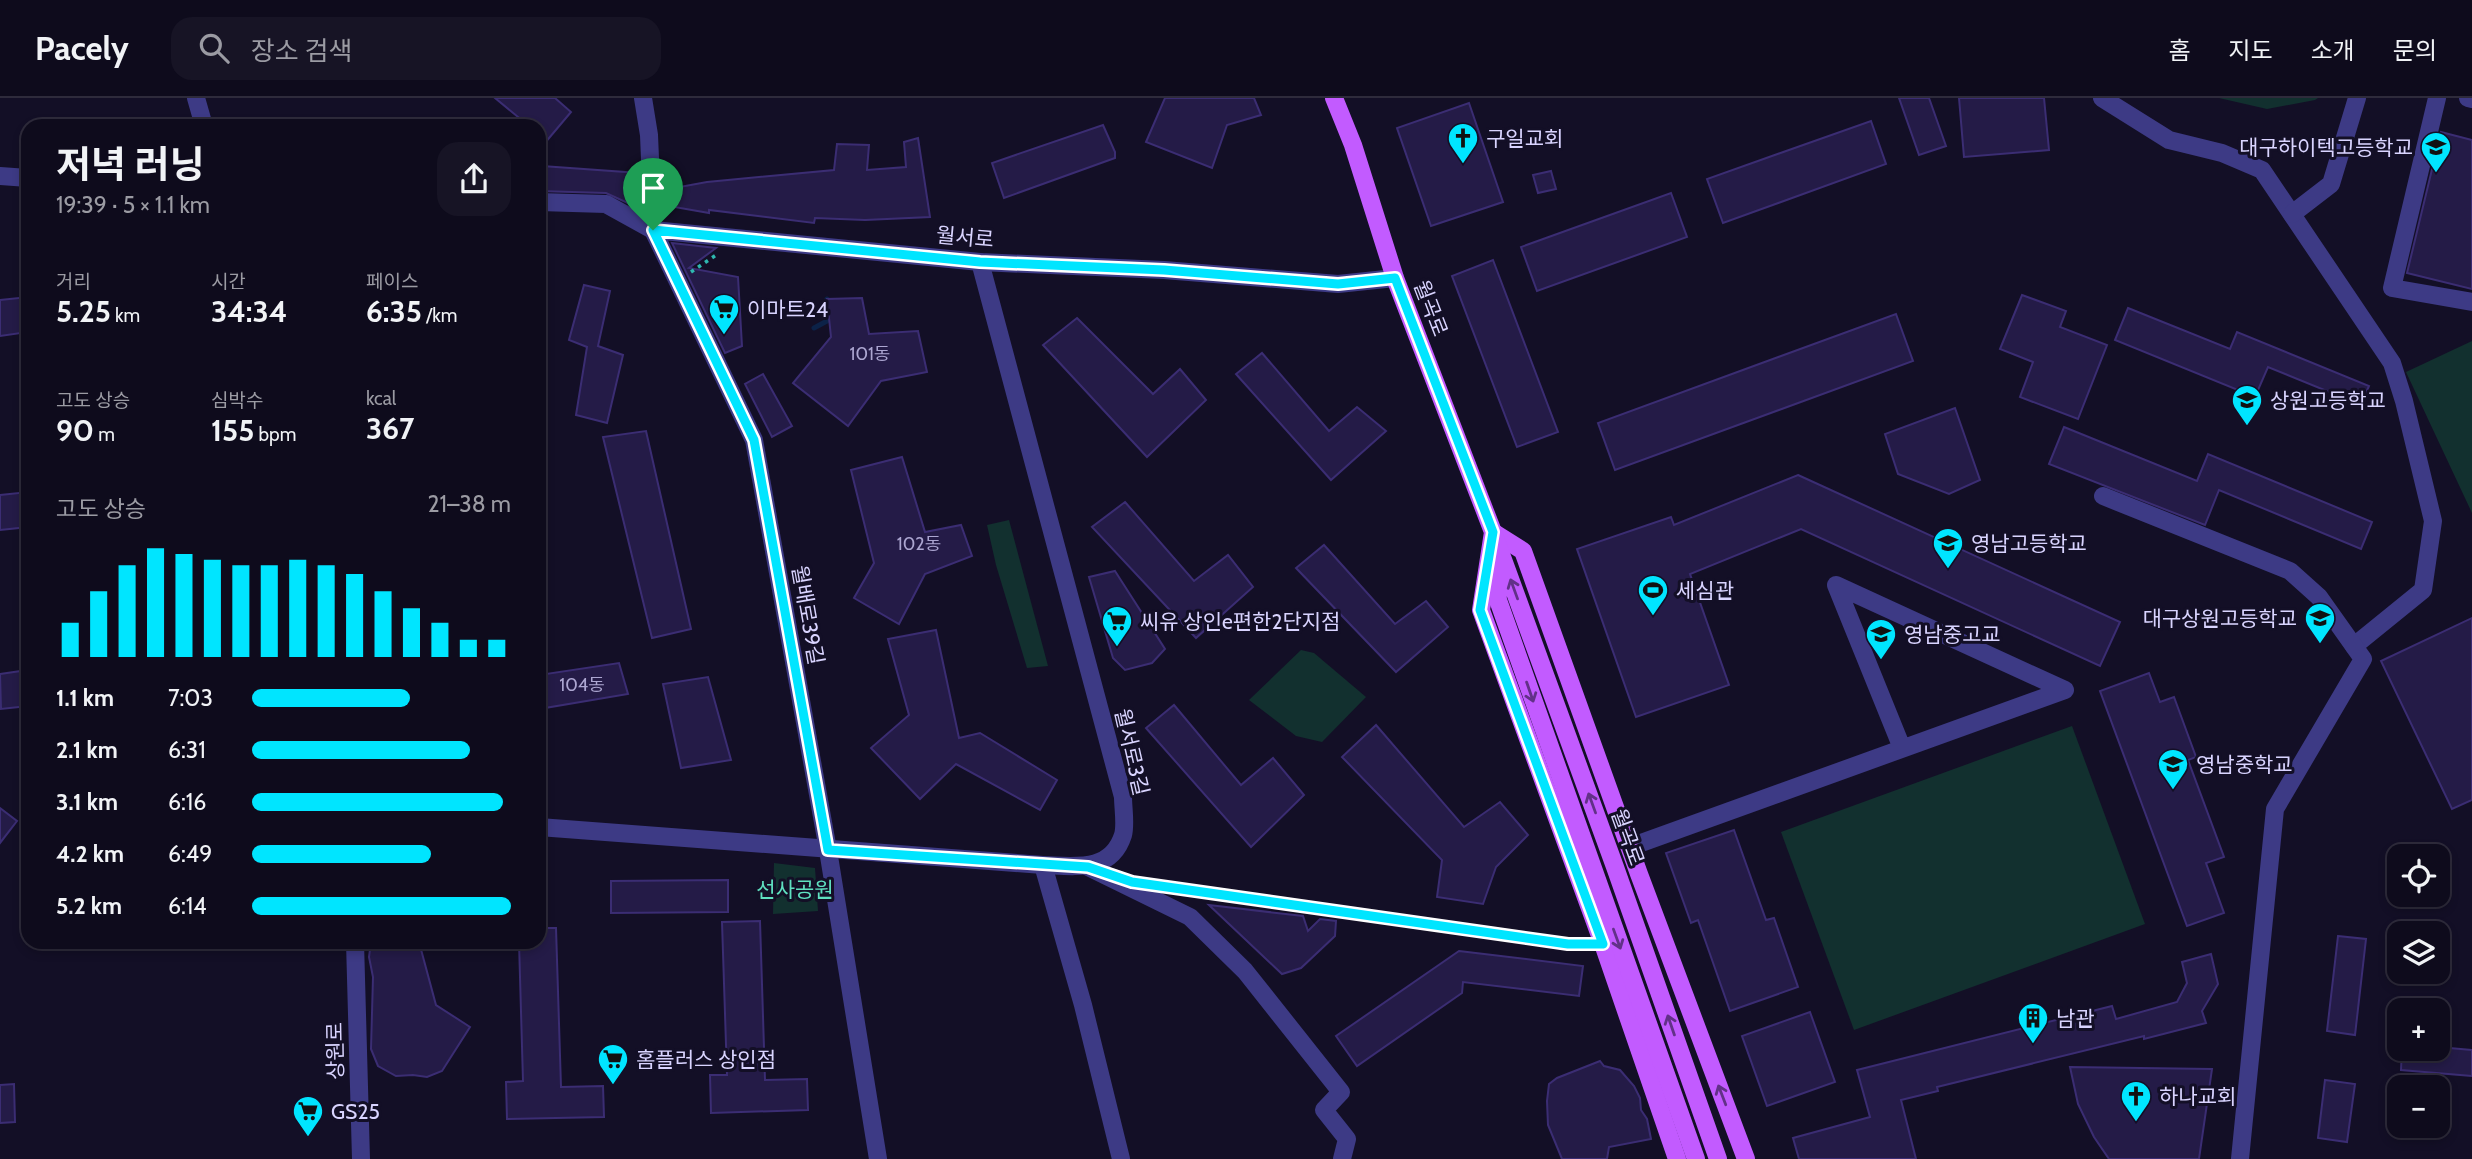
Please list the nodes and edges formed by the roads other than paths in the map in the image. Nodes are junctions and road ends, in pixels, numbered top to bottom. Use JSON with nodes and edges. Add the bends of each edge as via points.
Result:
{"nodes":[{"id":1,"x":197,"y":98,"type":"edge"},
{"id":2,"x":643,"y":98,"type":"edge"},
{"id":3,"x":1334,"y":98,"type":"edge"},
{"id":4,"x":2102,"y":98,"type":"edge"},
{"id":5,"x":2357,"y":98,"type":"edge"},
{"id":6,"x":2437,"y":98,"type":"edge"},
{"id":7,"x":202,"y":119,"type":"edge"},
{"id":8,"x":0,"y":176,"type":"edge"},
{"id":9,"x":21,"y":178,"type":"edge"},
{"id":10,"x":546,"y":202,"type":"edge"},
{"id":11,"x":2292,"y":214,"type":"junction"},
{"id":12,"x":653,"y":230,"type":"junction"},
{"id":13,"x":980,"y":262,"type":"junction"},
{"id":14,"x":1395,"y":278,"type":"junction"},
{"id":15,"x":2472,"y":302,"type":"edge"},
{"id":16,"x":2103,"y":496,"type":"dead end"},
{"id":17,"x":1493,"y":532,"type":"junction"},
{"id":18,"x":2354,"y":646,"type":"junction"},
{"id":19,"x":1902,"y":748,"type":"junction"},
{"id":20,"x":546,"y":828,"type":"edge"},
{"id":21,"x":1630,"y":847,"type":"junction"},
{"id":22,"x":828,"y":850,"type":"junction"},
{"id":23,"x":1043,"y":865,"type":"junction"},
{"id":24,"x":1088,"y":867,"type":"junction"},
{"id":25,"x":355,"y":949,"type":"edge"},
{"id":26,"x":361,"y":1159,"type":"edge"},
{"id":27,"x":878,"y":1159,"type":"edge"},
{"id":28,"x":1121,"y":1159,"type":"edge"},
{"id":29,"x":1342,"y":1159,"type":"edge"},
{"id":30,"x":1677,"y":1159,"type":"edge"},
{"id":31,"x":1696,"y":1159,"type":"edge"},
{"id":32,"x":1717,"y":1159,"type":"edge"},
{"id":33,"x":1746,"y":1159,"type":"edge"},
{"id":34,"x":2240,"y":1159,"type":"edge"}],
"edges":[{"from":1,"to":7,"type":"street"},
{"from":2,"to":12,"type":"street","name":"월배로39길"},
{"from":3,"to":14,"type":"main road","name":"월곡로"},
{"from":4,"to":11,"type":"street","via":[[2169,140],[2222,153],[2262,170]]},
{"from":5,"to":11,"type":"street","via":[[2331,184]]},
{"from":6,"to":15,"type":"street","via":[[2392,288]]},
{"from":8,"to":9,"type":"street"},
{"from":10,"to":12,"type":"street","name":"월서로","via":[[606,204]]},
{"from":11,"to":18,"type":"street","via":[[2392,363],[2433,521],[2423,590]]},
{"from":12,"to":13,"type":"street","name":"월서로"},
{"from":12,"to":22,"type":"street","name":"월배로39길","via":[[754,440]]},
{"from":13,"to":14,"type":"street","name":"월서로","via":[[1338,284]]},
{"from":13,"to":24,"type":"street","name":"월서로3길","via":[[1123,797],[1123,835],[1109,857]]},
{"from":14,"to":17,"type":"main road","name":"월곡로"},
{"from":16,"to":18,"type":"street","via":[[2290,571],[2319,597]]},
{"from":17,"to":21,"type":"main road","via":[[1523,551]]},
{"from":17,"to":30,"type":"main road","via":[[1480,610]]},
{"from":17,"to":31,"type":"main road","name":"월곡로","one_way":true,"via":[[1498,600]]},
{"from":32,"to":17,"type":"main road","name":"월곡로","one_way":true},
{"from":18,"to":34,"type":"street","via":[[2363,659],[2275,809]]},
{"from":19,"to":19,"type":"street","via":[[2065,690],[1836,585],[1897,736]]},
{"from":19,"to":21,"type":"street"},
{"from":20,"to":22,"type":"street"},
{"from":33,"to":21,"type":"main road","one_way":true},
{"from":22,"to":23,"type":"street"},
{"from":22,"to":27,"type":"street","name":"월배로39길"},
{"from":23,"to":24,"type":"street"},
{"from":23,"to":28,"type":"street"},
{"from":24,"to":29,"type":"street","via":[[1190,918],[1245,971],[1341,1092],[1324,1110],[1347,1139]]},
{"from":25,"to":26,"type":"street","name":"상원로"}]}
